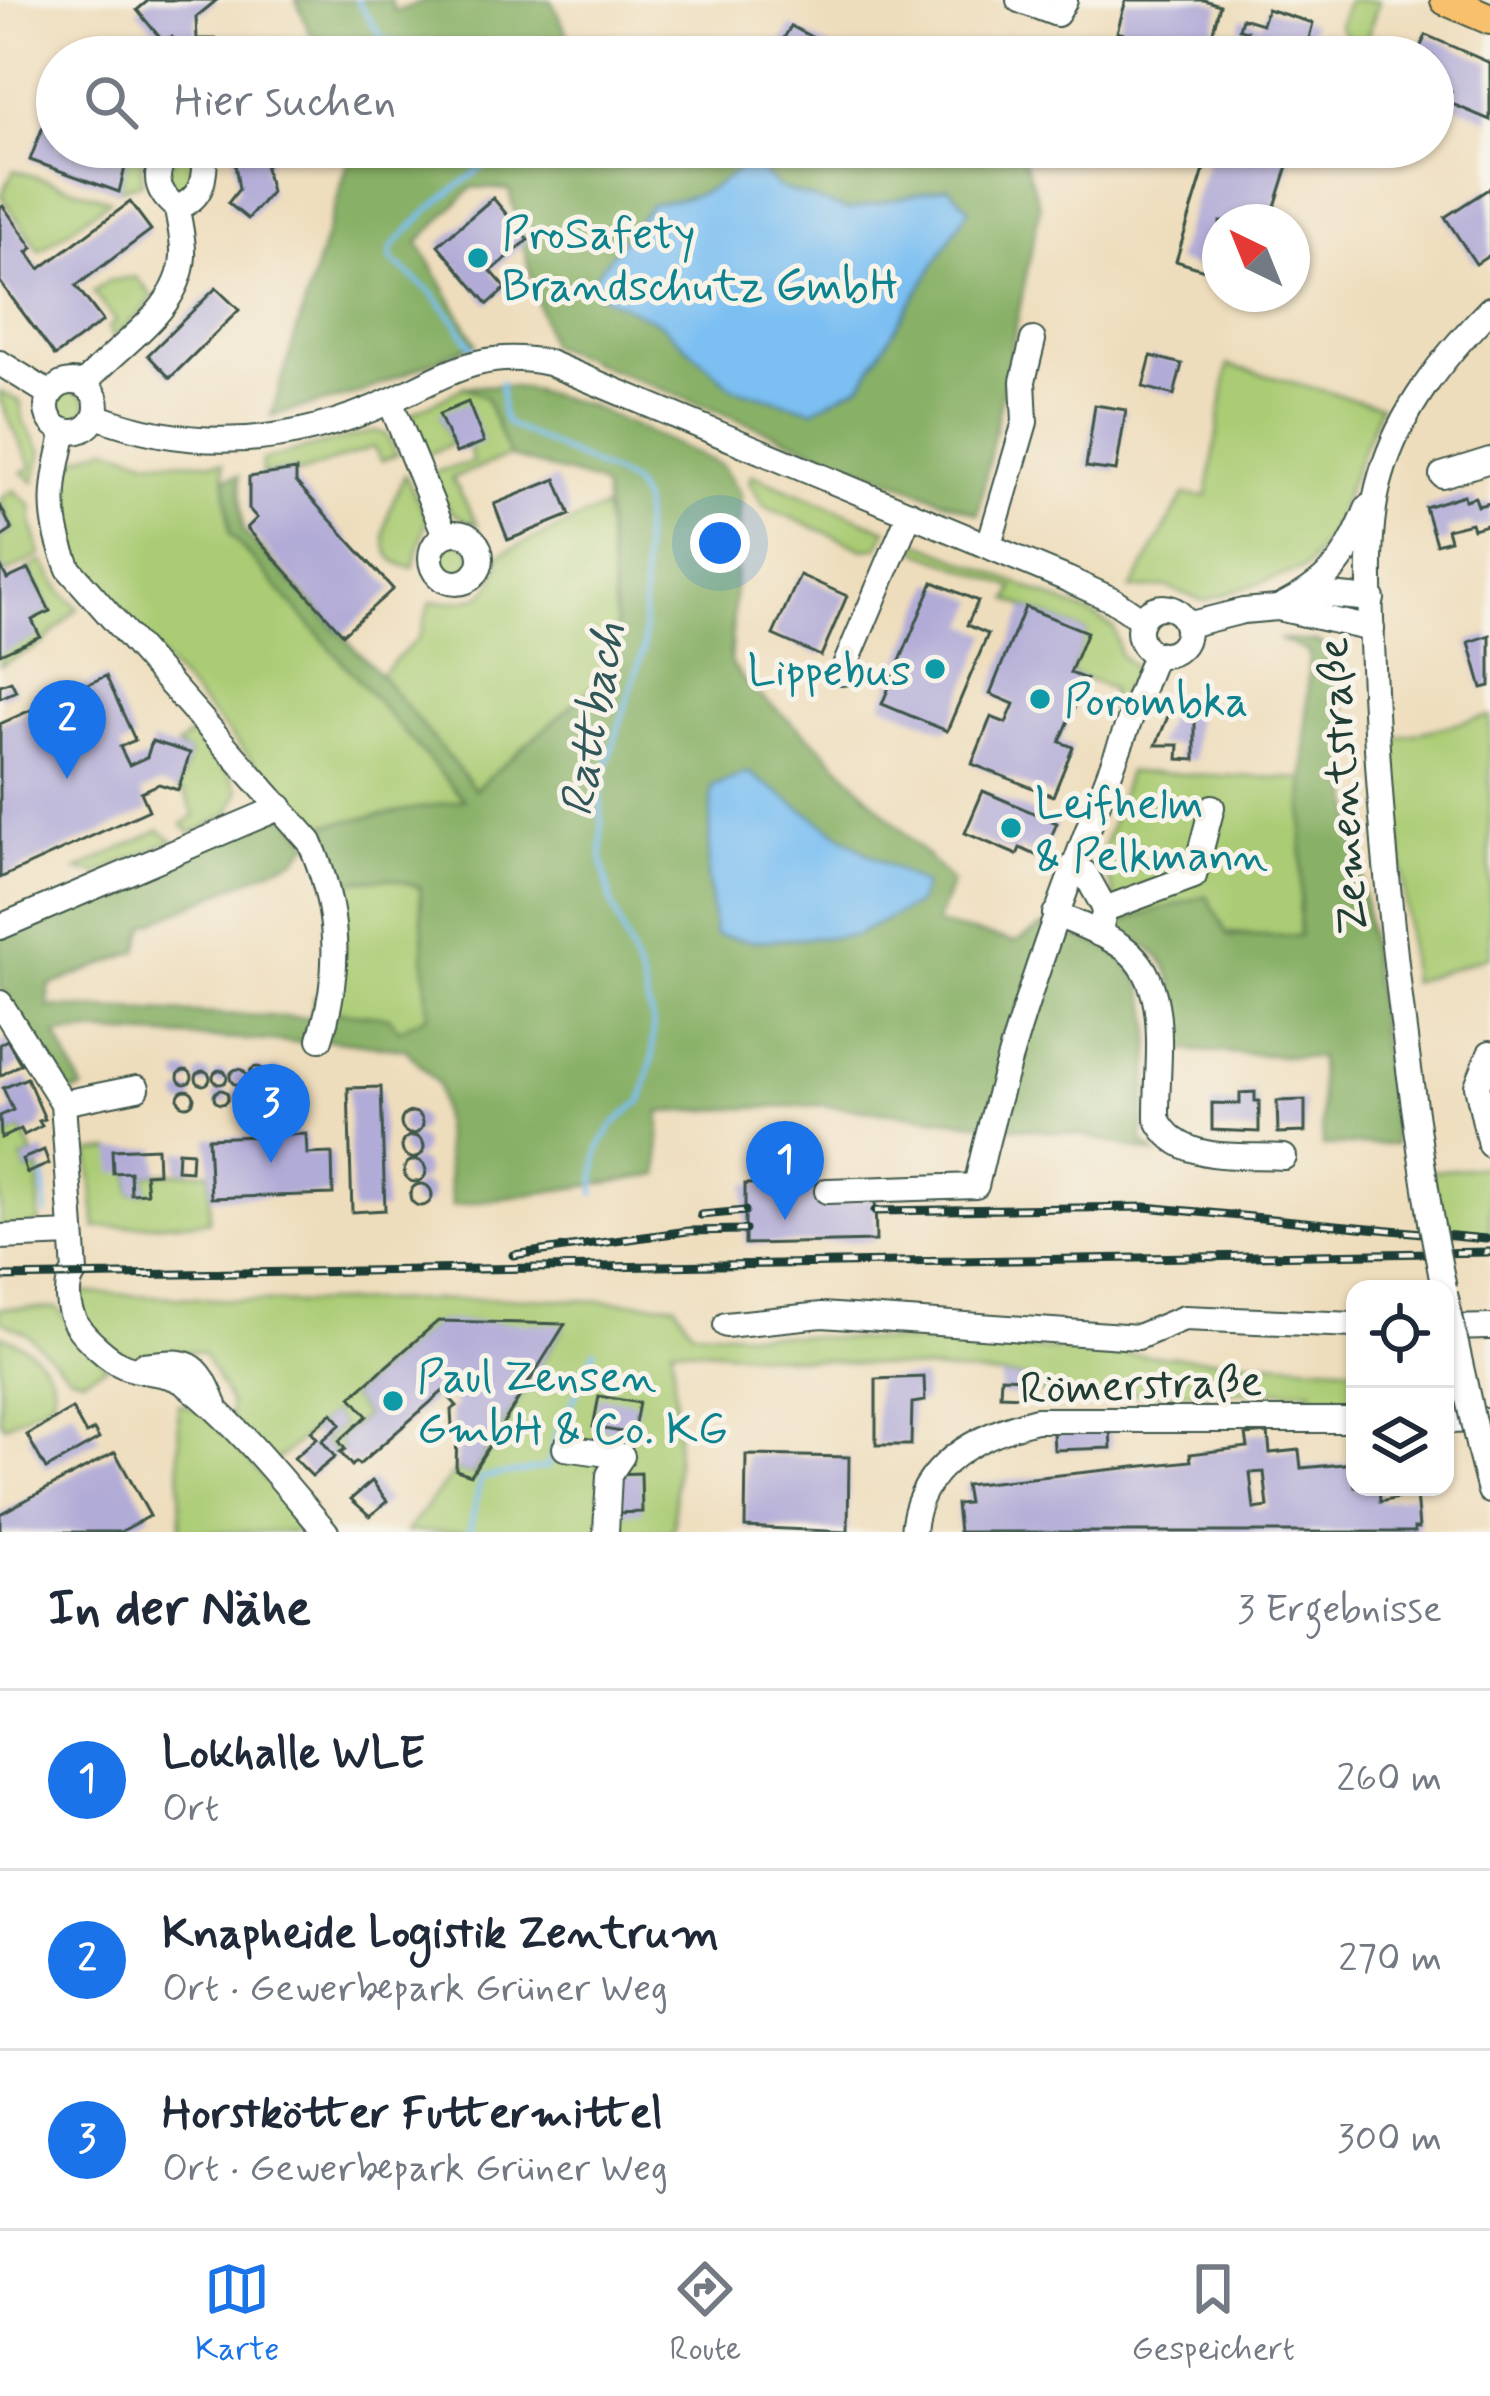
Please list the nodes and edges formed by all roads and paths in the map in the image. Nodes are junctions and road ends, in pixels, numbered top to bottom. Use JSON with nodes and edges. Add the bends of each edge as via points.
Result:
{"nodes":[{"id":1,"x":1019,"y":0,"type":"edge"},
{"id":2,"x":1447,"y":0,"type":"edge"},
{"id":3,"x":1057,"y":7,"type":"edge"},
{"id":4,"x":1484,"y":11,"type":"edge"},
{"id":5,"x":158,"y":168,"type":"edge"},
{"id":6,"x":205,"y":168,"type":"edge"},
{"id":7,"x":178,"y":208,"type":"junction"},
{"id":8,"x":1490,"y":309,"type":"edge"},
{"id":9,"x":1034,"y":340,"type":"dead end"},
{"id":10,"x":0,"y":364,"type":"edge"},
{"id":11,"x":84,"y":384,"type":"junction"},
{"id":12,"x":50,"y":394,"type":"junction"},
{"id":13,"x":390,"y":401,"type":"junction"},
{"id":14,"x":95,"y":416,"type":"junction"},
{"id":15,"x":65,"y":431,"type":"junction"},
{"id":16,"x":1490,"y":460,"type":"edge"},
{"id":17,"x":1442,"y":475,"type":"dead end"},
{"id":18,"x":1380,"y":477,"type":"junction"},
{"id":19,"x":910,"y":513,"type":"junction"},
{"id":20,"x":445,"y":535,"type":"dead end"},
{"id":21,"x":989,"y":545,"type":"junction"},
{"id":22,"x":1308,"y":593,"type":"junction"},
{"id":23,"x":1372,"y":598,"type":"junction"},
{"id":24,"x":1278,"y":608,"type":"junction"},
{"id":25,"x":1142,"y":620,"type":"junction"},
{"id":26,"x":1187,"y":625,"type":"junction"},
{"id":27,"x":1372,"y":629,"type":"junction"},
{"id":28,"x":1155,"y":655,"type":"junction"},
{"id":29,"x":842,"y":674,"type":"dead end"},
{"id":30,"x":1212,"y":807,"type":"dead end"},
{"id":31,"x":281,"y":808,"type":"junction"},
{"id":32,"x":1073,"y":866,"type":"junction"},
{"id":33,"x":1055,"y":914,"type":"junction"},
{"id":34,"x":1102,"y":922,"type":"junction"},
{"id":35,"x":0,"y":927,"type":"edge"},
{"id":36,"x":0,"y":1003,"type":"edge"},
{"id":37,"x":320,"y":1039,"type":"dead end"},
{"id":38,"x":1490,"y":1053,"type":"edge"},
{"id":39,"x":137,"y":1088,"type":"dead end"},
{"id":40,"x":63,"y":1102,"type":"junction"},
{"id":41,"x":1484,"y":1149,"type":"edge"},
{"id":42,"x":1284,"y":1156,"type":"dead end"},
{"id":43,"x":826,"y":1190,"type":"dead end"},
{"id":44,"x":70,"y":1234,"type":"junction"},
{"id":45,"x":0,"y":1237,"type":"edge"},
{"id":46,"x":1443,"y":1280,"type":"edge"},
{"id":47,"x":726,"y":1325,"type":"dead end"},
{"id":48,"x":1346,"y":1325,"type":"edge"},
{"id":49,"x":1490,"y":1327,"type":"edge"},
{"id":50,"x":1454,"y":1328,"type":"edge"},
{"id":51,"x":1454,"y":1334,"type":"edge"},
{"id":52,"x":1346,"y":1420,"type":"edge"},
{"id":53,"x":1454,"y":1420,"type":"edge"},
{"id":54,"x":1490,"y":1420,"type":"edge"},
{"id":55,"x":565,"y":1448,"type":"dead end"},
{"id":56,"x":1490,"y":1491,"type":"edge"},
{"id":57,"x":326,"y":1532,"type":"edge"},
{"id":58,"x":606,"y":1532,"type":"edge"},
{"id":59,"x":913,"y":1532,"type":"edge"}],
"edges":[{"from":1,"to":3,"type":"street"},
{"from":2,"to":4,"type":"main road"},
{"from":5,"to":7,"type":"street","via":[[156,179]]},
{"from":6,"to":7,"type":"street","via":[[205,181]]},
{"from":7,"to":11,"type":"street","via":[[183,255],[168,301]]},
{"from":8,"to":18,"type":"street","name":"Zementstraße","via":[[1418,394]]},
{"from":9,"to":21,"type":"street","via":[[1024,422]]},
{"from":10,"to":12,"type":"street"},
{"from":11,"to":12,"type":"street","via":[[63,383]]},
{"from":11,"to":14,"type":"street","via":[[96,400]]},
{"from":12,"to":15,"type":"street","via":[[49,417]]},
{"from":13,"to":14,"type":"street","via":[[254,442],[154,435]]},
{"from":13,"to":19,"type":"street","via":[[482,360],[528,358]]},
{"from":13,"to":20,"type":"street"},
{"from":14,"to":15,"type":"street","via":[[86,428]]},
{"from":15,"to":31,"type":"street","via":[[51,494],[69,568]]},
{"from":16,"to":17,"type":"street"},
{"from":18,"to":22,"type":"street","via":[[1353,545]]},
{"from":18,"to":23,"type":"street","name":"Zementstraße"},
{"from":19,"to":21,"type":"street"},
{"from":19,"to":29,"type":"street"},
{"from":21,"to":25,"type":"street"},
{"from":22,"to":23,"type":"street"},
{"from":22,"to":24,"type":"street"},
{"from":23,"to":27,"type":"street","name":"Zementstraße"},
{"from":24,"to":26,"type":"street"},
{"from":24,"to":27,"type":"street"},
{"from":25,"to":26,"type":"street","via":[[1172,608]]},
{"from":25,"to":28,"type":"street","via":[[1140,640]]},
{"from":26,"to":28,"type":"street","via":[[1184,645]]},
{"from":27,"to":46,"type":"street","name":"Zementstraße","bridge":true,"via":[[1396,980]]},
{"from":28,"to":32,"type":"street"},
{"from":30,"to":34,"type":"street","via":[[1194,876]]},
{"from":31,"to":35,"type":"street"},
{"from":31,"to":37,"type":"street","via":[[310,842],[334,917],[333,996]]},
{"from":32,"to":33,"type":"street"},
{"from":32,"to":34,"type":"street","via":[[1084,873]]},
{"from":33,"to":34,"type":"street"},
{"from":33,"to":43,"type":"street","via":[[976,1186]]},
{"from":34,"to":42,"type":"street","via":[[1154,986],[1156,1118],[1163,1132],[1198,1152]]},
{"from":36,"to":40,"type":"street"},
{"from":38,"to":41,"type":"street","via":[[1477,1086]]},
{"from":39,"to":40,"type":"street"},
{"from":40,"to":44,"type":"street"},
{"from":44,"to":45,"type":"street"},
{"from":44,"to":57,"type":"street","via":[[75,1272],[67,1292],[75,1322],[125,1367],[181,1379],[239,1430]]},
{"from":47,"to":48,"type":"street","via":[[822,1315],[1138,1337],[1184,1318]]},
{"from":49,"to":50,"type":"street"},
{"from":51,"to":56,"type":"street","name":"Zementstraße","bridge":true},
{"from":52,"to":59,"type":"street","name":"Römerstraße","via":[[1036,1420],[991,1432],[951,1457],[924,1494]]},
{"from":53,"to":54,"type":"street"},
{"from":55,"to":58,"type":"street","via":[[622,1456],[609,1475]]}]}
